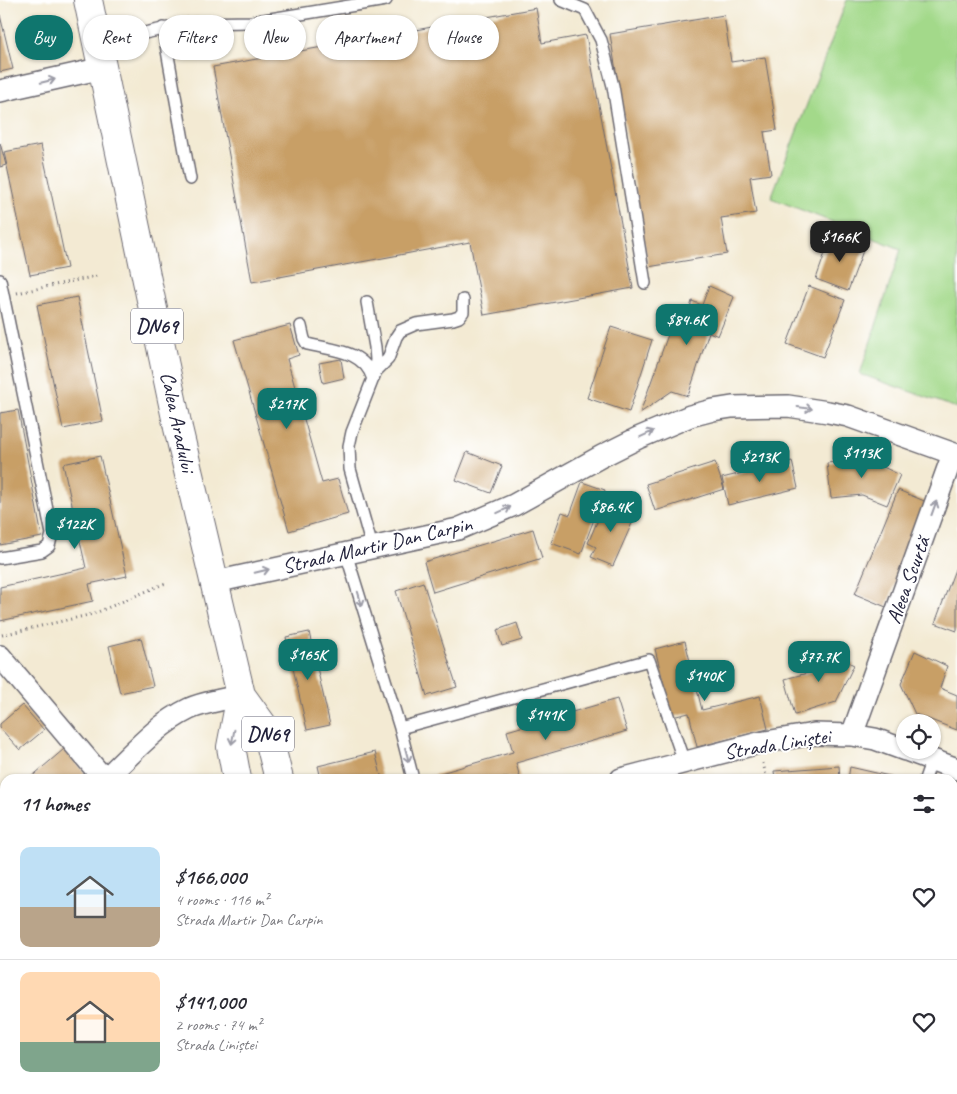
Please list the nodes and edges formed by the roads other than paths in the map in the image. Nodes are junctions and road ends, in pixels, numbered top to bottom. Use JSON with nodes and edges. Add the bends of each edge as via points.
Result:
{"nodes":[{"id":1,"x":88,"y":0,"type":"edge"},
{"id":2,"x":386,"y":0,"type":"edge"},
{"id":3,"x":561,"y":0,"type":"edge"},
{"id":4,"x":91,"y":15,"type":"edge"},
{"id":5,"x":234,"y":22,"type":"edge"},
{"id":6,"x":89,"y":60,"type":"edge"},
{"id":7,"x":101,"y":60,"type":"edge"},
{"id":8,"x":169,"y":60,"type":"edge"},
{"id":9,"x":0,"y":92,"type":"edge"},
{"id":10,"x":190,"y":179,"type":"dead end"},
{"id":11,"x":0,"y":280,"type":"edge"},
{"id":12,"x":645,"y":282,"type":"dead end"},
{"id":13,"x":462,"y":300,"type":"dead end"},
{"id":14,"x":367,"y":302,"type":"dead end"},
{"id":15,"x":300,"y":326,"type":"dead end"},
{"id":16,"x":373,"y":380,"type":"junction"},
{"id":17,"x":955,"y":455,"type":"edge"},
{"id":18,"x":372,"y":547,"type":"junction"},
{"id":19,"x":346,"y":553,"type":"junction"},
{"id":20,"x":0,"y":558,"type":"edge"},
{"id":21,"x":215,"y":582,"type":"junction"},
{"id":22,"x":0,"y":656,"type":"edge"},
{"id":23,"x":241,"y":695,"type":"junction"},
{"id":24,"x":400,"y":728,"type":"junction"},
{"id":25,"x":852,"y":735,"type":"junction"},
{"id":26,"x":896,"y":746,"type":"edge"},
{"id":27,"x":916,"y":759,"type":"edge"},
{"id":28,"x":684,"y":762,"type":"junction"},
{"id":29,"x":928,"y":769,"type":"edge"},
{"id":30,"x":957,"y":769,"type":"edge"},
{"id":31,"x":100,"y":774,"type":"edge"},
{"id":32,"x":109,"y":774,"type":"edge"},
{"id":33,"x":236,"y":774,"type":"edge"},
{"id":34,"x":278,"y":774,"type":"edge"},
{"id":35,"x":412,"y":774,"type":"edge"},
{"id":36,"x":639,"y":774,"type":"edge"}],
"edges":[{"from":1,"to":4,"type":"main road","name":"Calea Aradului","number":"DN69"},
{"from":2,"to":5,"type":"lane"},
{"from":3,"to":12,"type":"lane","via":[[585,10],[601,40],[613,86]]},
{"from":9,"to":6,"type":"street","one_way":true},
{"from":7,"to":21,"type":"main road","name":"Calea Aradului","number":"DN69","via":[[178,428]]},
{"from":8,"to":10,"type":"lane"},
{"from":11,"to":20,"type":"lane","via":[[52,534],[42,552]]},
{"from":13,"to":16,"type":"lane","via":[[463,312],[453,320],[416,324],[400,331],[388,359],[376,371]]},
{"from":14,"to":16,"type":"lane","via":[[376,360]]},
{"from":15,"to":16,"type":"lane","via":[[307,344],[337,350],[361,360]]},
{"from":16,"to":18,"type":"lane","via":[[349,446],[349,458]]},
{"from":18,"to":17,"type":"street","name":"Strada Martir Dan Carpin","one_way":true,"via":[[436,535],[484,519],[631,441],[690,416],[732,407],[788,406],[848,416]]},
{"from":25,"to":17,"type":"street","name":"Aleea Scurtă","one_way":true},
{"from":18,"to":19,"type":"street","name":"Strada Martir Dan Carpin"},
{"from":21,"to":19,"type":"street","name":"Strada Martir Dan Carpin","one_way":true},
{"from":19,"to":24,"type":"lane","one_way":true},
{"from":21,"to":23,"type":"main road","name":"Calea Aradului","number":"DN69"},
{"from":22,"to":31,"type":"street"},
{"from":23,"to":32,"type":"street","via":[[191,708],[174,717]]},
{"from":23,"to":33,"type":"main road","name":"Calea Aradului","number":"DN69","one_way":true,"via":[[231,747]]},
{"from":23,"to":34,"type":"main road","name":"Calea Aradului","number":"DN69","via":[[267,731]]},
{"from":24,"to":28,"type":"lane","via":[[649,660]]},
{"from":24,"to":35,"type":"lane","one_way":true},
{"from":25,"to":26,"type":"street","name":"Strada Liniștei"},
{"from":25,"to":28,"type":"street","name":"Strada Liniștei","via":[[814,734],[768,741]]},
{"from":27,"to":29,"type":"street","name":"Strada Liniștei"},
{"from":28,"to":36,"type":"street","name":"Strada Liniștei"},
{"from":29,"to":30,"type":"street","name":"Strada Liniștei"}]}
